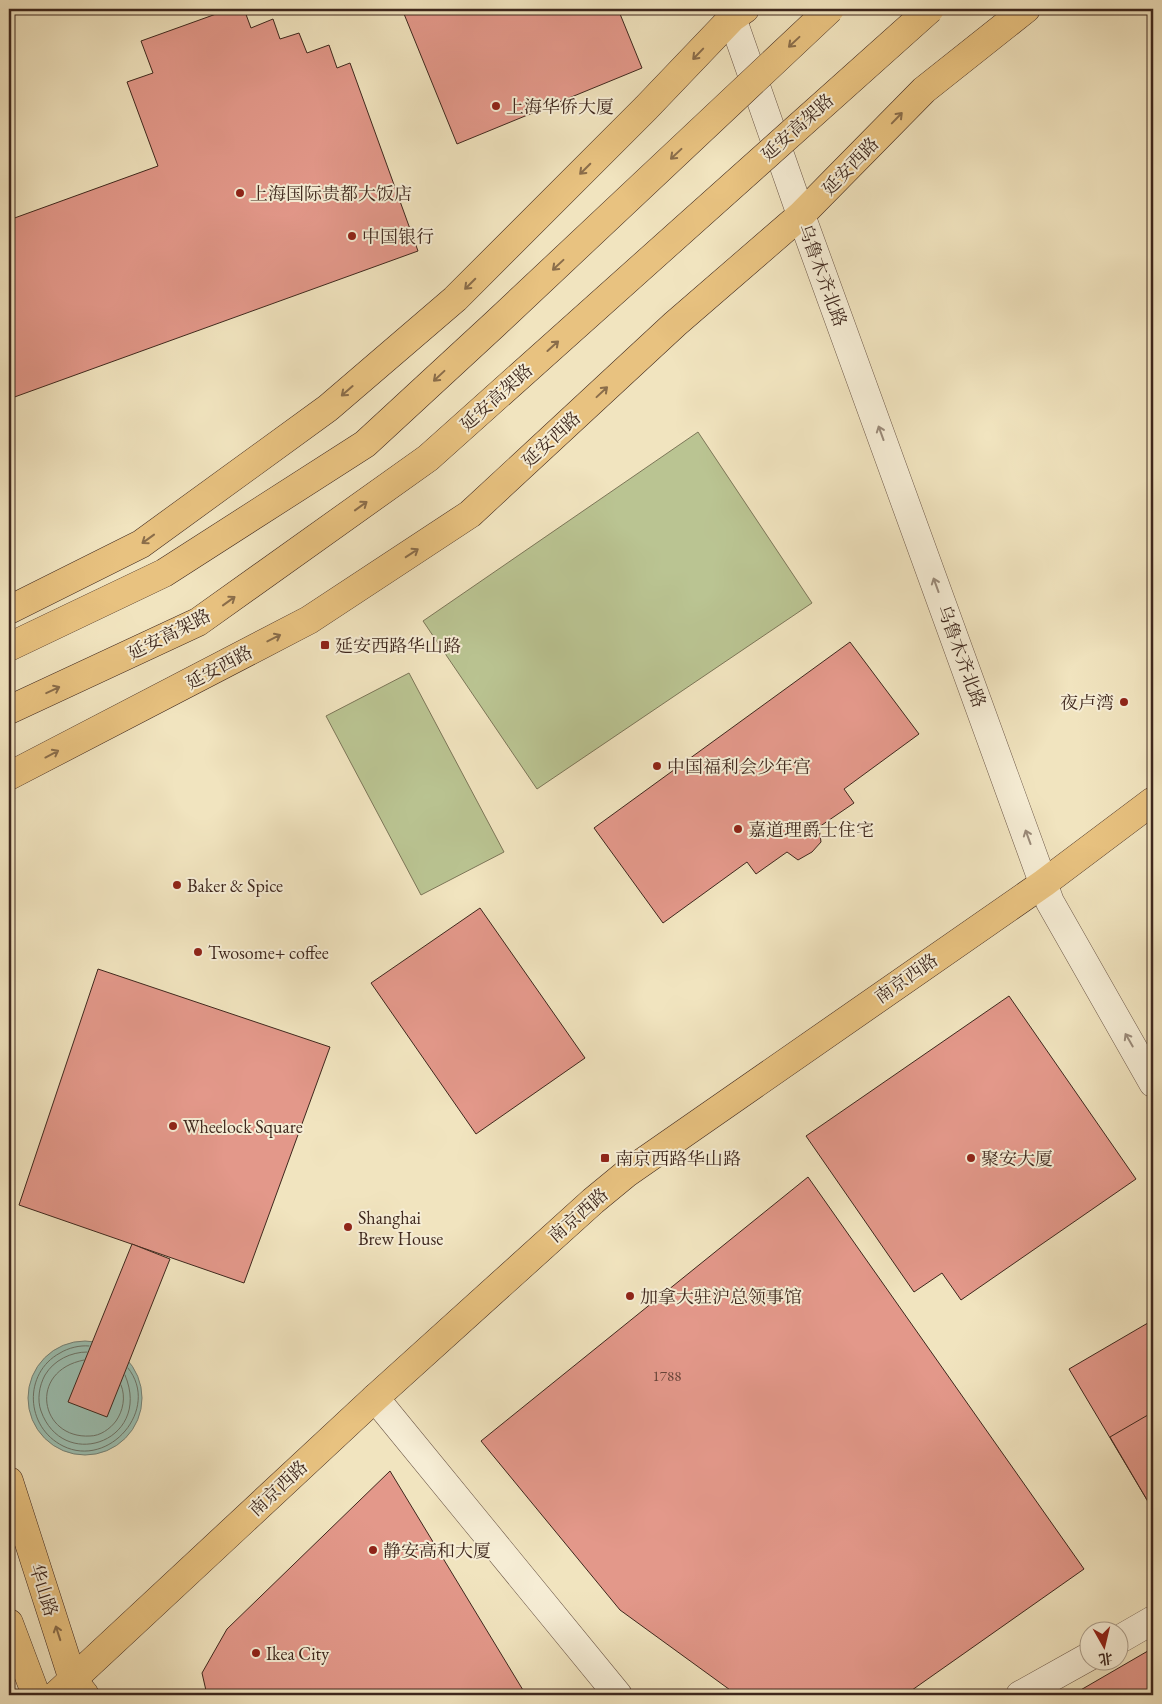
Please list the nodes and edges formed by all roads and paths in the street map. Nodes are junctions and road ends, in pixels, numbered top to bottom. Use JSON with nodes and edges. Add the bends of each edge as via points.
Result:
{"nodes":[{"id":1,"x":830,"y":9,"type":"edge"},
{"id":2,"x":930,"y":9,"type":"edge"},
{"id":3,"x":1026,"y":9,"type":"edge"},
{"id":4,"x":736,"y":12,"type":"edge"},
{"id":5,"x":801,"y":215,"type":"junction"},
{"id":6,"x":9,"y":610,"type":"edge"},
{"id":7,"x":9,"y":647,"type":"edge"},
{"id":8,"x":9,"y":710,"type":"edge"},
{"id":9,"x":9,"y":776,"type":"edge"},
{"id":10,"x":1153,"y":802,"type":"edge"},
{"id":11,"x":1044,"y":883,"type":"junction"},
{"id":12,"x":1153,"y":1082,"type":"edge"},
{"id":13,"x":375,"y":1398,"type":"junction"},
{"id":14,"x":9,"y":1481,"type":"edge"},
{"id":15,"x":1153,"y":1620,"type":"edge"},
{"id":16,"x":9,"y":1623,"type":"edge"},
{"id":17,"x":1130,"y":1633,"type":"edge"},
{"id":18,"x":1080,"y":1662,"type":"edge"},
{"id":19,"x":72,"y":1690,"type":"edge"},
{"id":20,"x":36,"y":1695,"type":"edge"},
{"id":21,"x":618,"y":1695,"type":"edge"},
{"id":22,"x":1020,"y":1695,"type":"edge"}],
"edges":[{"from":1,"to":7,"type":"main road","one_way":true,"bridge":true,"via":[[365,444],[164,573]]},
{"from":8,"to":2,"type":"main road","name":"延安高架路","one_way":true,"bridge":true,"via":[[198,622],[428,458]]},
{"from":5,"to":3,"type":"main road","name":"延安西路","one_way":true,"via":[[924,90]]},
{"from":4,"to":5,"type":"street","name":"乌鲁木齐北路"},
{"from":4,"to":6,"type":"main road","one_way":true,"via":[[639,115],[455,299],[328,408],[141,544]]},
{"from":9,"to":5,"type":"main road","name":"延安西路","one_way":true,"via":[[309,620],[470,514],[675,324]]},
{"from":11,"to":5,"type":"street","name":"乌鲁木齐北路","one_way":true},
{"from":10,"to":11,"type":"main road","name":"南京西路"},
{"from":12,"to":11,"type":"street","name":"乌鲁木齐北路","one_way":true,"via":[[1050,902]]},
{"from":11,"to":13,"type":"main road","name":"南京西路","via":[[627,1174]]},
{"from":13,"to":19,"type":"main road","name":"南京西路"},
{"from":13,"to":21,"type":"street"},
{"from":19,"to":14,"type":"main road","name":"华山路","one_way":true},
{"from":15,"to":17,"type":"street"},
{"from":16,"to":20,"type":"main road"},
{"from":18,"to":22,"type":"street"}]}
